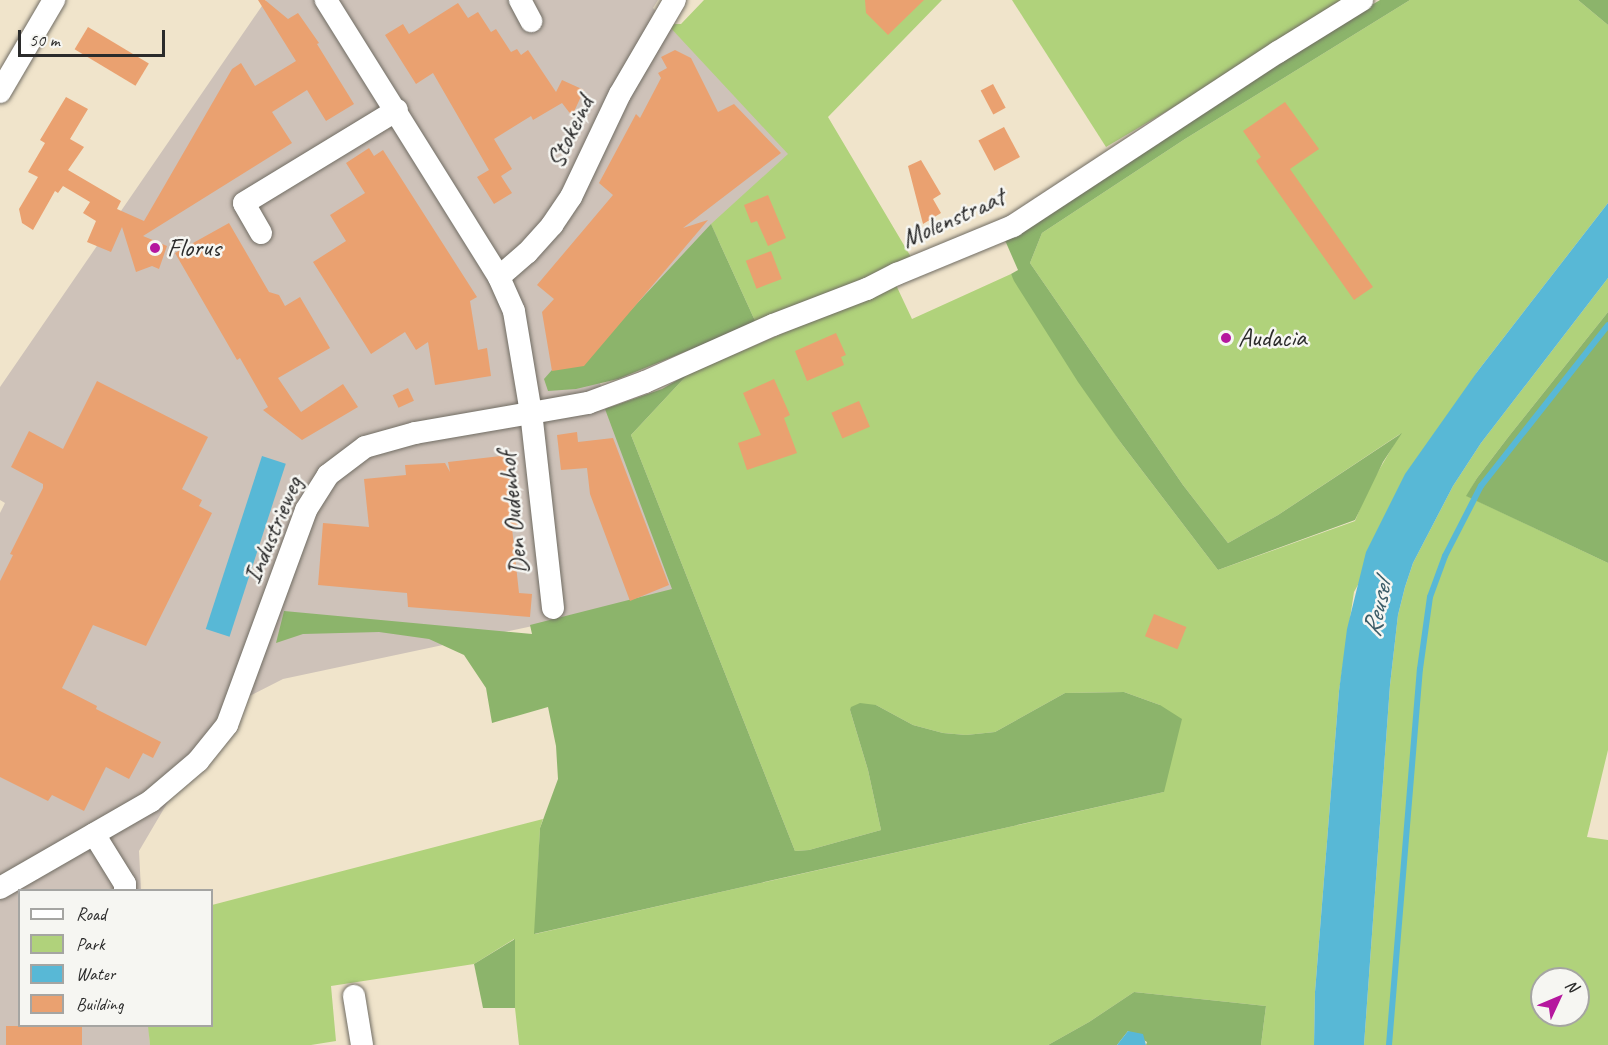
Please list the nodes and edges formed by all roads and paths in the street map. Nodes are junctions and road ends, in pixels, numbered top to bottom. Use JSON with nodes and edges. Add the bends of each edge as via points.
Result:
{"nodes":[{"id":1,"x":54,"y":0,"type":"edge"},
{"id":2,"x":327,"y":0,"type":"edge"},
{"id":3,"x":520,"y":0,"type":"edge"},
{"id":4,"x":675,"y":0,"type":"edge"},
{"id":5,"x":1362,"y":0,"type":"edge"},
{"id":6,"x":531,"y":21,"type":"dead end"},
{"id":7,"x":0,"y":93,"type":"edge"},
{"id":8,"x":397,"y":111,"type":"junction"},
{"id":9,"x":261,"y":233,"type":"dead end"},
{"id":10,"x":499,"y":277,"type":"junction"},
{"id":11,"x":531,"y":413,"type":"junction"},
{"id":12,"x":553,"y":608,"type":"dead end"},
{"id":13,"x":94,"y":834,"type":"junction"},
{"id":14,"x":0,"y":888,"type":"edge"},
{"id":15,"x":125,"y":889,"type":"edge"},
{"id":16,"x":354,"y":996,"type":"dead end"},
{"id":17,"x":362,"y":1045,"type":"edge"}],
"edges":[{"from":1,"to":7,"type":"street"},
{"from":2,"to":8,"type":"street"},
{"from":3,"to":6,"type":"street"},
{"from":4,"to":10,"type":"street","name":"Stokeind","via":[[620,94],[571,197],[552,225]]},
{"from":5,"to":11,"type":"street","name":"Molenstraat","via":[[1013,226],[645,382],[588,403]]},
{"from":8,"to":9,"type":"street","via":[[244,203]]},
{"from":8,"to":10,"type":"street"},
{"from":10,"to":11,"type":"street","via":[[514,311]]},
{"from":11,"to":12,"type":"street","name":"Den Oudenhof"},
{"from":11,"to":13,"type":"street","name":"Industrieweg","via":[[415,433],[365,447],[328,475],[306,510],[227,725],[198,761],[151,801]]},
{"from":13,"to":14,"type":"street","name":"Industrieweg"},
{"from":13,"to":15,"type":"street"},
{"from":16,"to":17,"type":"street"}]}
